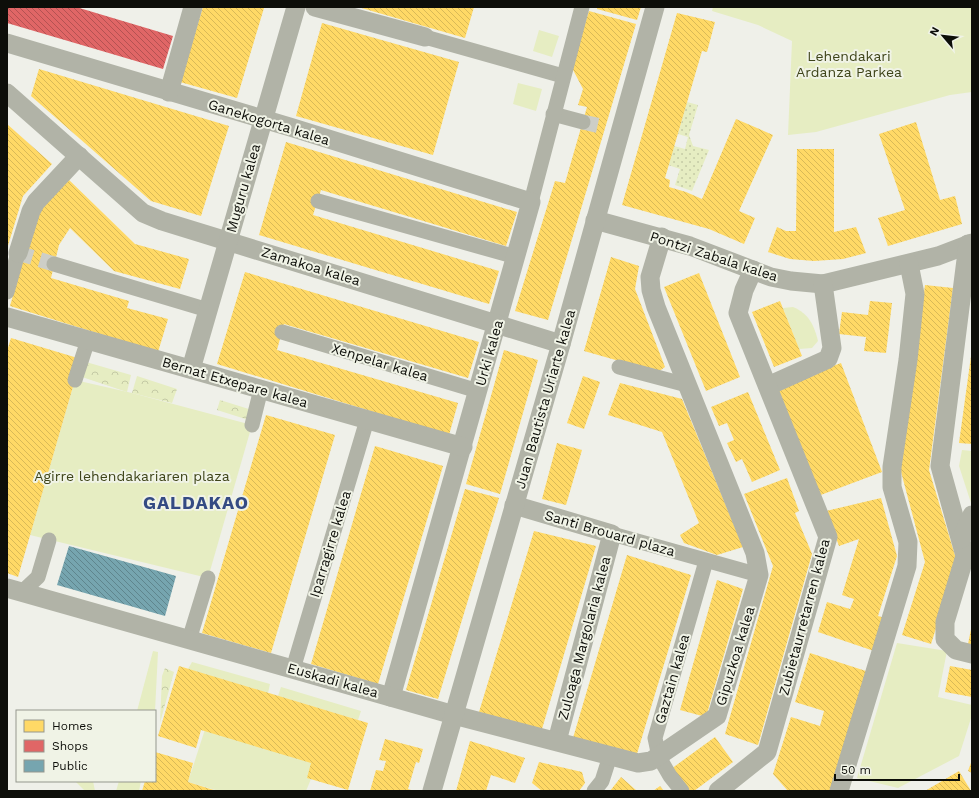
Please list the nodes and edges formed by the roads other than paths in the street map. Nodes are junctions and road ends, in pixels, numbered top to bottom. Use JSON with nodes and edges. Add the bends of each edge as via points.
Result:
{"nodes":[{"id":1,"x":296,"y":7,"type":"edge"},
{"id":2,"x":315,"y":7,"type":"edge"},
{"id":3,"x":582,"y":7,"type":"edge"},
{"id":4,"x":656,"y":7,"type":"edge"},
{"id":5,"x":187,"y":9,"type":"edge"},
{"id":6,"x":425,"y":38,"type":"joint"},
{"id":7,"x":7,"y":43,"type":"edge"},
{"id":8,"x":563,"y":76,"type":"junction"},
{"id":9,"x":169,"y":92,"type":"junction"},
{"id":10,"x":7,"y":93,"type":"edge"},
{"id":11,"x":554,"y":114,"type":"junction"},
{"id":12,"x":263,"y":119,"type":"junction"},
{"id":13,"x":583,"y":122,"type":"tunnel mouth"},
{"id":14,"x":79,"y":156,"type":"junction"},
{"id":15,"x":318,"y":200,"type":"dead end"},
{"id":16,"x":531,"y":202,"type":"junction"},
{"id":17,"x":595,"y":220,"type":"junction"},
{"id":18,"x":662,"y":237,"type":"junction"},
{"id":19,"x":228,"y":241,"type":"junction"},
{"id":20,"x":970,"y":244,"type":"edge"},
{"id":21,"x":18,"y":253,"type":"joint"},
{"id":22,"x":516,"y":257,"type":"junction"},
{"id":23,"x":54,"y":264,"type":"tunnel mouth"},
{"id":24,"x":909,"y":264,"type":"junction"},
{"id":25,"x":753,"y":270,"type":"junction"},
{"id":26,"x":823,"y":284,"type":"junction"},
{"id":27,"x":7,"y":292,"type":"edge"},
{"id":28,"x":208,"y":310,"type":"junction"},
{"id":29,"x":7,"y":317,"type":"edge"},
{"id":30,"x":497,"y":324,"type":"junction"},
{"id":31,"x":282,"y":332,"type":"dead end"},
{"id":32,"x":88,"y":340,"type":"junction"},
{"id":33,"x":561,"y":344,"type":"junction"},
{"id":34,"x":619,"y":367,"type":"dead end"},
{"id":35,"x":191,"y":369,"type":"junction"},
{"id":36,"x":75,"y":380,"type":"dead end"},
{"id":37,"x":687,"y":385,"type":"junction"},
{"id":38,"x":768,"y":386,"type":"junction"},
{"id":39,"x":261,"y":389,"type":"junction"},
{"id":40,"x":478,"y":391,"type":"junction"},
{"id":41,"x":367,"y":420,"type":"junction"},
{"id":42,"x":252,"y":425,"type":"dead end"},
{"id":43,"x":463,"y":447,"type":"junction"},
{"id":44,"x":514,"y":506,"type":"junction"},
{"id":45,"x":972,"y":515,"type":"edge"},
{"id":46,"x":612,"y":534,"type":"junction"},
{"id":47,"x":965,"y":536,"type":"edge"},
{"id":48,"x":49,"y":540,"type":"dead end"},
{"id":49,"x":706,"y":561,"type":"junction"},
{"id":50,"x":759,"y":575,"type":"junction"},
{"id":51,"x":208,"y":578,"type":"dead end"},
{"id":52,"x":15,"y":590,"type":"edge"},
{"id":53,"x":189,"y":640,"type":"junction"},
{"id":54,"x":964,"y":652,"type":"edge"},
{"id":55,"x":293,"y":669,"type":"junction"},
{"id":56,"x":391,"y":697,"type":"junction"},
{"id":57,"x":454,"y":715,"type":"junction"},
{"id":58,"x":557,"y":741,"type":"junction"},
{"id":59,"x":610,"y":756,"type":"junction"},
{"id":60,"x":659,"y":757,"type":"junction"},
{"id":61,"x":432,"y":791,"type":"edge"},
{"id":62,"x":594,"y":791,"type":"edge"},
{"id":63,"x":682,"y":791,"type":"edge"},
{"id":64,"x":718,"y":791,"type":"edge"},
{"id":65,"x":839,"y":791,"type":"edge"}],
"edges":[{"from":1,"to":12,"type":"street","name":"Muguru kalea"},
{"from":2,"to":6,"type":"street"},
{"from":3,"to":8,"type":"street","name":"Urki kalea"},
{"from":4,"to":17,"type":"street","name":"Juan Bautista Uriarte kalea"},
{"from":5,"to":9,"type":"street"},
{"from":6,"to":8,"type":"street"},
{"from":7,"to":9,"type":"street","name":"Ganekogorta kalea"},
{"from":8,"to":11,"type":"street","name":"Urki kalea"},
{"from":9,"to":12,"type":"street","name":"Ganekogorta kalea"},
{"from":10,"to":14,"type":"street","name":"Zamakoa kalea"},
{"from":11,"to":13,"type":"street"},
{"from":11,"to":16,"type":"street","name":"Urki kalea"},
{"from":12,"to":16,"type":"street","name":"Ganekogorta kalea"},
{"from":12,"to":19,"type":"street","name":"Muguru kalea"},
{"from":14,"to":19,"type":"street","name":"Zamakoa kalea","via":[[142,213]]},
{"from":14,"to":21,"type":"street","via":[[36,202]]},
{"from":15,"to":22,"type":"street"},
{"from":16,"to":22,"type":"street","name":"Urki kalea"},
{"from":17,"to":18,"type":"street","name":"Pontzi Zabala kalea"},
{"from":17,"to":33,"type":"street","name":"Juan Bautista Uriarte kalea"},
{"from":18,"to":25,"type":"street","name":"Pontzi Zabala kalea"},
{"from":18,"to":37,"type":"street","name":"Gipuzkoa kalea","via":[[650,277],[651,290]]},
{"from":19,"to":28,"type":"street","name":"Muguru kalea"},
{"from":19,"to":30,"type":"street","name":"Zamakoa kalea"},
{"from":20,"to":24,"type":"street","name":"Pontzi Zabala kalea"},
{"from":20,"to":47,"type":"street","via":[[940,466]]},
{"from":21,"to":27,"type":"street"},
{"from":22,"to":30,"type":"street","name":"Urki kalea"},
{"from":23,"to":28,"type":"street"},
{"from":24,"to":26,"type":"street","name":"Pontzi Zabala kalea"},
{"from":24,"to":65,"type":"street","via":[[915,294],[892,467],[892,487],[908,542],[907,566]]},
{"from":25,"to":26,"type":"street","name":"Pontzi Zabala kalea","via":[[771,277]]},
{"from":25,"to":38,"type":"street","name":"Zubietaurretarren kalea","via":[[738,313]]},
{"from":26,"to":38,"type":"street","via":[[832,348],[828,359]]},
{"from":28,"to":35,"type":"street","name":"Muguru kalea"},
{"from":29,"to":32,"type":"street","name":"Bernat Etxepare kalea"},
{"from":30,"to":33,"type":"street","name":"Zamakoa kalea"},
{"from":30,"to":40,"type":"street","name":"Urki kalea"},
{"from":31,"to":40,"type":"street","name":"Xenpelar kalea"},
{"from":32,"to":35,"type":"street","name":"Bernat Etxepare kalea"},
{"from":32,"to":36,"type":"street"},
{"from":33,"to":44,"type":"street","name":"Juan Bautista Uriarte kalea"},
{"from":34,"to":37,"type":"street"},
{"from":35,"to":39,"type":"street","name":"Bernat Etxepare kalea"},
{"from":37,"to":50,"type":"street","name":"Gipuzkoa kalea","via":[[756,553]]},
{"from":38,"to":64,"type":"street","name":"Zubietaurretarren kalea","via":[[828,537],[767,752]]},
{"from":39,"to":41,"type":"street","name":"Bernat Etxepare kalea"},
{"from":39,"to":42,"type":"street"},
{"from":40,"to":43,"type":"street","name":"Urki kalea"},
{"from":41,"to":43,"type":"street","name":"Bernat Etxepare kalea"},
{"from":41,"to":55,"type":"street","name":"Iparragirre kalea"},
{"from":43,"to":56,"type":"street","name":"Urki kalea"},
{"from":44,"to":46,"type":"street","name":"Santi Brouard plaza"},
{"from":44,"to":57,"type":"street","name":"Juan Bautista Uriarte kalea"},
{"from":45,"to":47,"type":"street"},
{"from":46,"to":49,"type":"street","name":"Santi Brouard plaza"},
{"from":46,"to":58,"type":"street","name":"Zuloaga Margolaria kalea"},
{"from":47,"to":54,"type":"street","via":[[965,556],[945,622],[945,639]]},
{"from":48,"to":52,"type":"street","via":[[38,577]]},
{"from":49,"to":50,"type":"street"},
{"from":49,"to":60,"type":"street","name":"Gaztain kalea","via":[[655,738]]},
{"from":50,"to":60,"type":"street","name":"Gipuzkoa kalea","via":[[717,716]]},
{"from":51,"to":53,"type":"street"},
{"from":52,"to":53,"type":"street","name":"Euskadi kalea"},
{"from":53,"to":55,"type":"street","name":"Euskadi kalea"},
{"from":55,"to":56,"type":"street","name":"Euskadi kalea"},
{"from":56,"to":57,"type":"street","name":"Euskadi kalea"},
{"from":57,"to":58,"type":"street","name":"Euskadi kalea"},
{"from":57,"to":61,"type":"street","name":"Juan Bautista Uriarte kalea"},
{"from":58,"to":59,"type":"street","name":"Euskadi kalea"},
{"from":59,"to":60,"type":"street","name":"Euskadi kalea","via":[[638,763],[651,762]]},
{"from":59,"to":62,"type":"street","via":[[602,781]]},
{"from":60,"to":63,"type":"street","name":"Gaztain kalea"}]}
